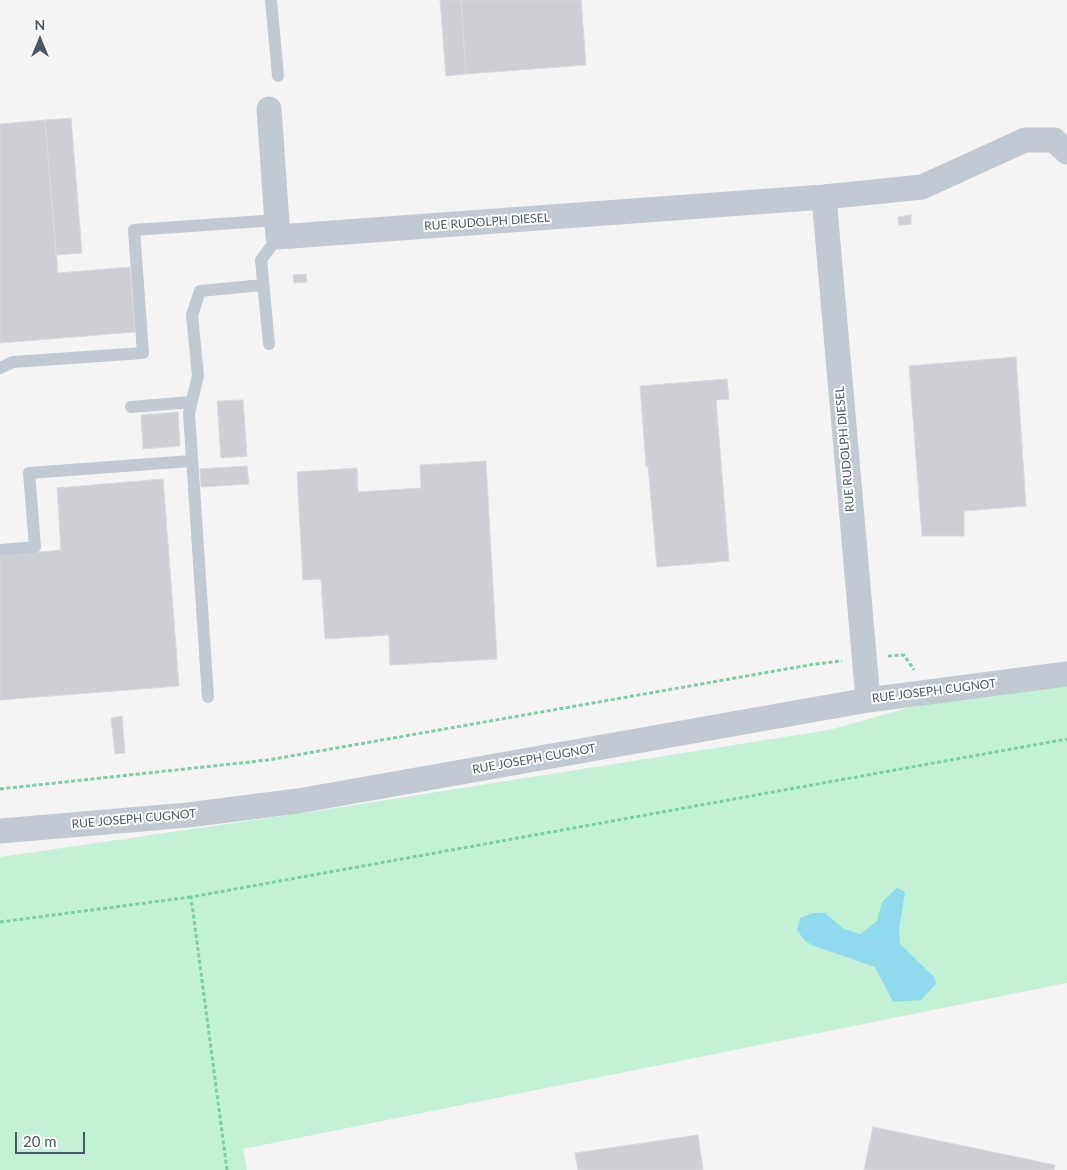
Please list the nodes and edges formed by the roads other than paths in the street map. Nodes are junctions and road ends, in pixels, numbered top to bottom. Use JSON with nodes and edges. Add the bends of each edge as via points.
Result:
{"nodes":[{"id":1,"x":271,"y":0,"type":"edge"},
{"id":2,"x":278,"y":76,"type":"dead end"},
{"id":3,"x":269,"y":109,"type":"dead end"},
{"id":4,"x":1067,"y":152,"type":"edge"},
{"id":5,"x":824,"y":197,"type":"junction"},
{"id":6,"x":277,"y":228,"type":"junction"},
{"id":7,"x":263,"y":284,"type":"junction"},
{"id":8,"x":269,"y":344,"type":"dead end"},
{"id":9,"x":0,"y":368,"type":"edge"},
{"id":10,"x":191,"y":402,"type":"junction"},
{"id":11,"x":131,"y":406,"type":"dead end"},
{"id":12,"x":191,"y":461,"type":"junction"},
{"id":13,"x":0,"y":550,"type":"edge"},
{"id":14,"x":1067,"y":674,"type":"edge"},
{"id":15,"x":208,"y":698,"type":"dead end"},
{"id":16,"x":868,"y":700,"type":"junction"},
{"id":17,"x":0,"y":830,"type":"edge"}],
"edges":[{"from":1,"to":2,"type":"lane"},
{"from":3,"to":6,"type":"street"},
{"from":4,"to":5,"type":"street","name":"RUE RUDOLPH DIESEL","via":[[1054,140],[1025,140],[922,187]]},
{"from":5,"to":6,"type":"street","name":"RUE RUDOLPH DIESEL"},
{"from":5,"to":16,"type":"street","name":"RUE RUDOLPH DIESEL"},
{"from":6,"to":7,"type":"lane","via":[[260,260]]},
{"from":6,"to":9,"type":"lane","via":[[134,230],[143,353],[13,362]]},
{"from":7,"to":8,"type":"lane"},
{"from":7,"to":10,"type":"lane","via":[[200,291],[192,315],[198,376]]},
{"from":10,"to":11,"type":"lane"},
{"from":10,"to":12,"type":"lane"},
{"from":12,"to":13,"type":"lane","via":[[29,473],[35,547]]},
{"from":12,"to":15,"type":"lane"},
{"from":14,"to":16,"type":"street","name":"RUE JOSEPH CUGNOT"},
{"from":16,"to":17,"type":"street","name":"RUE JOSEPH CUGNOT","via":[[298,801],[188,815]]}]}
